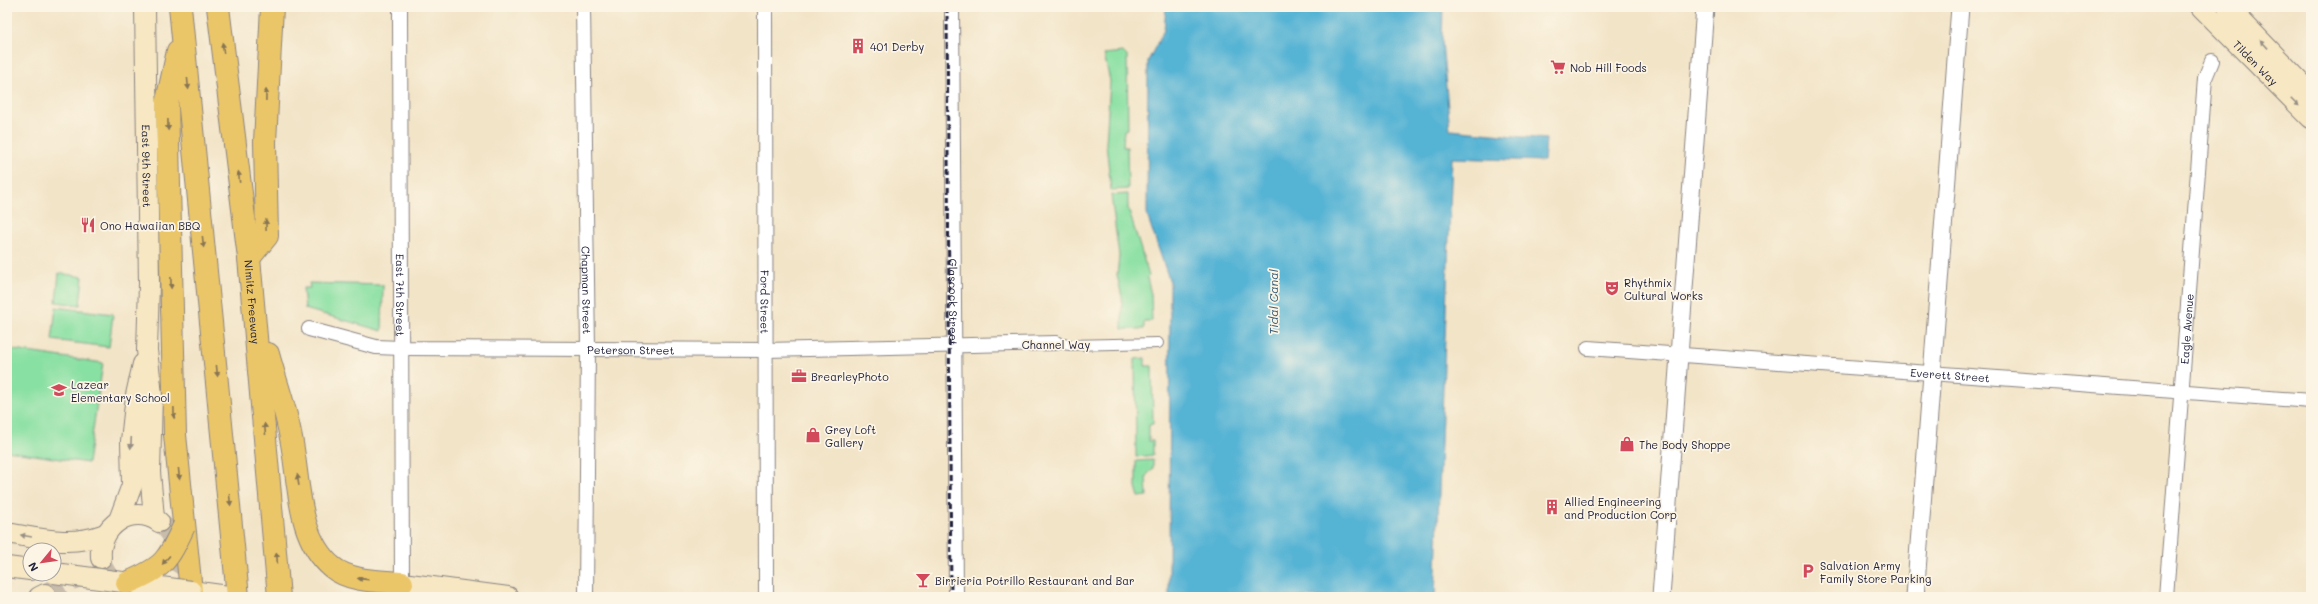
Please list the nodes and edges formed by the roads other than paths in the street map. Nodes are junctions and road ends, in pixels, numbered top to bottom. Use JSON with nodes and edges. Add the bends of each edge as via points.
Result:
{"nodes":[{"id":1,"x":145,"y":7,"type":"edge"},
{"id":2,"x":180,"y":7,"type":"edge"},
{"id":3,"x":218,"y":7,"type":"edge"},
{"id":4,"x":272,"y":7,"type":"edge"},
{"id":5,"x":400,"y":7,"type":"edge"},
{"id":6,"x":583,"y":7,"type":"edge"},
{"id":7,"x":765,"y":7,"type":"edge"},
{"id":8,"x":943,"y":7,"type":"edge"},
{"id":9,"x":952,"y":7,"type":"edge"},
{"id":10,"x":1705,"y":7,"type":"edge"},
{"id":11,"x":1960,"y":7,"type":"edge"},
{"id":12,"x":2202,"y":7,"type":"edge"},
{"id":13,"x":2228,"y":7,"type":"edge"},
{"id":14,"x":182,"y":32,"type":"junction"},
{"id":15,"x":2212,"y":61,"type":"dead end"},
{"id":16,"x":2311,"y":93,"type":"edge"},
{"id":17,"x":2311,"y":118,"type":"edge"},
{"id":18,"x":249,"y":258,"type":"junction"},
{"id":19,"x":253,"y":304,"type":"junction"},
{"id":20,"x":309,"y":329,"type":"dead end"},
{"id":21,"x":1056,"y":343,"type":"joint"},
{"id":22,"x":1158,"y":343,"type":"dead end"},
{"id":23,"x":950,"y":346,"type":"junction"},
{"id":24,"x":401,"y":348,"type":"junction"},
{"id":25,"x":588,"y":348,"type":"junction"},
{"id":26,"x":1588,"y":348,"type":"dead end"},
{"id":27,"x":147,"y":350,"type":"junction"},
{"id":28,"x":767,"y":350,"type":"junction"},
{"id":29,"x":1680,"y":354,"type":"junction"},
{"id":30,"x":1932,"y":374,"type":"junction"},
{"id":31,"x":2182,"y":391,"type":"junction"},
{"id":32,"x":2311,"y":401,"type":"edge"},
{"id":33,"x":184,"y":526,"type":"junction"},
{"id":34,"x":112,"y":527,"type":"junction"},
{"id":35,"x":7,"y":533,"type":"edge"},
{"id":36,"x":101,"y":558,"type":"tunnel mouth"},
{"id":37,"x":7,"y":567,"type":"edge"},
{"id":38,"x":22,"y":569,"type":"edge"},
{"id":39,"x":62,"y":574,"type":"edge"},
{"id":40,"x":127,"y":583,"type":"junction"},
{"id":41,"x":402,"y":583,"type":"junction"},
{"id":42,"x":191,"y":591,"type":"junction"},
{"id":43,"x":237,"y":597,"type":"edge"},
{"id":44,"x":279,"y":597,"type":"edge"},
{"id":45,"x":508,"y":597,"type":"edge"},
{"id":46,"x":586,"y":597,"type":"edge"},
{"id":47,"x":766,"y":597,"type":"edge"},
{"id":48,"x":947,"y":597,"type":"edge"},
{"id":49,"x":956,"y":597,"type":"edge"},
{"id":50,"x":1661,"y":597,"type":"edge"},
{"id":51,"x":1915,"y":597,"type":"edge"},
{"id":52,"x":2166,"y":597,"type":"edge"}],
"edges":[{"from":1,"to":27,"type":"main road","name":"East 9th Street","via":[[149,284]]},
{"from":2,"to":14,"type":"highway"},
{"from":18,"to":3,"type":"highway","name":"Nimitz Freeway","one_way":true},
{"from":18,"to":4,"type":"highway","one_way":true,"via":[[267,236],[265,142]]},
{"from":5,"to":24,"type":"street","name":"East 7th Street"},
{"from":6,"to":25,"type":"street","name":"Chapman Street"},
{"from":7,"to":28,"type":"street","name":"Ford Street"},
{"from":8,"to":23,"type":"street","name":"Glascock Street"},
{"from":9,"to":23,"type":"street","name":"Glascock Street"},
{"from":10,"to":29,"type":"street"},
{"from":11,"to":30,"type":"street"},
{"from":12,"to":17,"type":"main road","name":"Tilden Way","one_way":true},
{"from":16,"to":13,"type":"main road","name":"Tilden Way","one_way":true},
{"from":14,"to":33,"type":"highway","one_way":true,"via":[[167,100],[175,435]]},
{"from":14,"to":43,"type":"highway","one_way":true},
{"from":15,"to":31,"type":"street","name":"Eagle Avenue","via":[[2206,78]]},
{"from":18,"to":19,"type":"highway","name":"Nimitz Freeway"},
{"from":41,"to":19,"type":"highway","one_way":true,"via":[[356,578],[332,568],[319,552],[309,533],[302,509],[290,433]]},
{"from":44,"to":19,"type":"highway","name":"Nimitz Freeway","one_way":true},
{"from":20,"to":24,"type":"street","name":"Peterson Street","via":[[376,347]]},
{"from":21,"to":22,"type":"street","name":"Channel Way"},
{"from":21,"to":23,"type":"street","name":"Channel Way"},
{"from":23,"to":28,"type":"street","name":"Peterson Street"},
{"from":23,"to":48,"type":"street","name":"Glascock Street"},
{"from":23,"to":49,"type":"street","name":"Glascock Street"},
{"from":24,"to":25,"type":"street","name":"Peterson Street"},
{"from":24,"to":41,"type":"street","name":"East 7th Street"},
{"from":25,"to":28,"type":"street","name":"Peterson Street"},
{"from":25,"to":46,"type":"street","name":"Chapman Street"},
{"from":26,"to":29,"type":"street","name":"Everett Street"},
{"from":27,"to":34,"type":"main road","name":"East 9th Street","one_way":true,"via":[[136,395],[131,441],[132,484]]},
{"from":27,"to":34,"type":"main road","name":"East 9th Street","via":[[152,396],[150,472],[157,520],[142,515],[130,516]]},
{"from":28,"to":47,"type":"street","name":"Ford Street"},
{"from":29,"to":30,"type":"street","name":"Everett Street"},
{"from":29,"to":50,"type":"street"},
{"from":30,"to":31,"type":"street","name":"Everett Street"},
{"from":30,"to":51,"type":"street"},
{"from":31,"to":32,"type":"street","name":"Everett Street"},
{"from":31,"to":52,"type":"street","name":"Eagle Avenue"},
{"from":33,"to":40,"type":"highway","one_way":true,"bridge":true,"via":[[164,564]]},
{"from":33,"to":42,"type":"highway"},
{"from":34,"to":35,"type":"main road","one_way":true,"via":[[74,542]]},
{"from":34,"to":36,"type":"main road","name":"East 9th Street","via":[[100,548]]},
{"from":37,"to":38,"type":"main road"},
{"from":39,"to":40,"type":"main road","bridge":true},
{"from":40,"to":42,"type":"main road","bridge":true},
{"from":41,"to":45,"type":"main road"},
{"from":42,"to":43,"type":"main road"}]}
